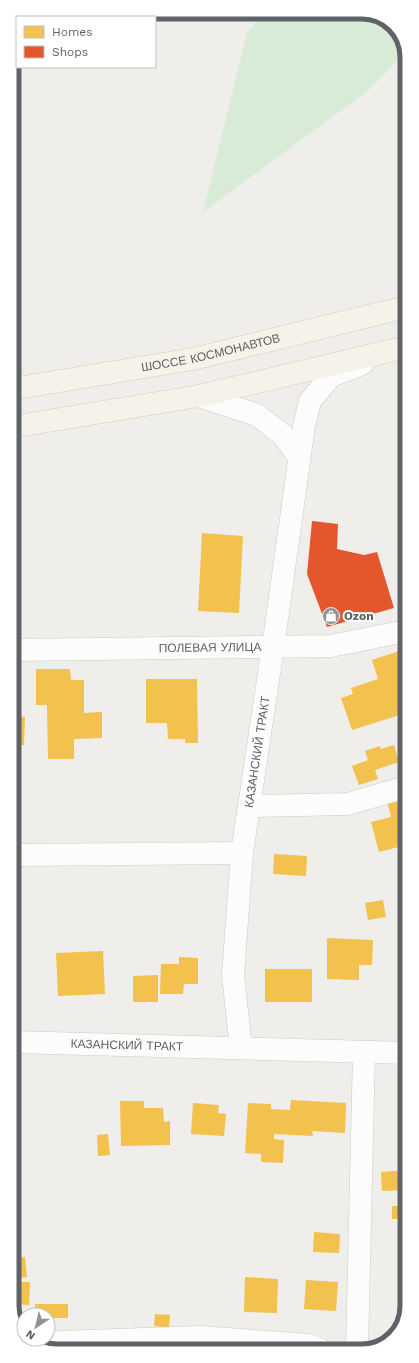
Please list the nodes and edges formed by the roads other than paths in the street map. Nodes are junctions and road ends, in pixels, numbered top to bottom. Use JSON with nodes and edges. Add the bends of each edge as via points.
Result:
{"nodes":[{"id":1,"x":400,"y":307,"type":"edge"},
{"id":2,"x":400,"y":348,"type":"edge"},
{"id":3,"x":400,"y":348,"type":"edge"},
{"id":4,"x":19,"y":388,"type":"edge"},
{"id":5,"x":199,"y":396,"type":"junction"},
{"id":6,"x":19,"y":426,"type":"edge"},
{"id":7,"x":299,"y":457,"type":"junction"},
{"id":8,"x":400,"y":632,"type":"edge"},
{"id":9,"x":273,"y":647,"type":"junction"},
{"id":10,"x":19,"y":650,"type":"edge"},
{"id":11,"x":400,"y":789,"type":"edge"},
{"id":12,"x":249,"y":806,"type":"junction"},
{"id":13,"x":242,"y":853,"type":"junction"},
{"id":14,"x":19,"y":855,"type":"edge"},
{"id":15,"x":19,"y":1042,"type":"edge"},
{"id":16,"x":241,"y":1048,"type":"junction"},
{"id":17,"x":364,"y":1052,"type":"junction"},
{"id":18,"x":400,"y":1052,"type":"edge"},
{"id":19,"x":56,"y":1342,"type":"edge"},
{"id":20,"x":295,"y":1344,"type":"edge"},
{"id":21,"x":358,"y":1344,"type":"edge"}],
"edges":[{"from":1,"to":4,"type":"main road","name":"ШОССЕ КОСМОНАВТОВ","via":[[193,359]]},
{"from":2,"to":5,"type":"main road"},
{"from":3,"to":7,"type":"street","name":"КАЗАНСКИЙ ТРАКТ","via":[[331,376],[310,401]]},
{"from":5,"to":6,"type":"main road"},
{"from":5,"to":7,"type":"street","via":[[257,415],[284,436]]},
{"from":7,"to":9,"type":"street","name":"КАЗАНСКИЙ ТРАКТ"},
{"from":8,"to":9,"type":"street","name":"ПОЛЕВАЯ УЛИЦА","via":[[331,646]]},
{"from":9,"to":10,"type":"street","name":"ПОЛЕВАЯ УЛИЦА"},
{"from":9,"to":12,"type":"street","name":"КАЗАНСКИЙ ТРАКТ"},
{"from":11,"to":12,"type":"street","via":[[348,804]]},
{"from":12,"to":13,"type":"street","name":"КАЗАНСКИЙ ТРАКТ"},
{"from":13,"to":14,"type":"street"},
{"from":13,"to":16,"type":"street","name":"КАЗАНСКИЙ ТРАКТ","via":[[233,975]]},
{"from":15,"to":16,"type":"street","name":"КАЗАНСКИЙ ТРАКТ"},
{"from":16,"to":17,"type":"street","name":"КАЗАНСКИЙ ТРАКТ"},
{"from":17,"to":18,"type":"street","name":"КАЗАНСКИЙ ТРАКТ"},
{"from":17,"to":21,"type":"street"},
{"from":19,"to":20,"type":"street","via":[[199,1337]]}]}
